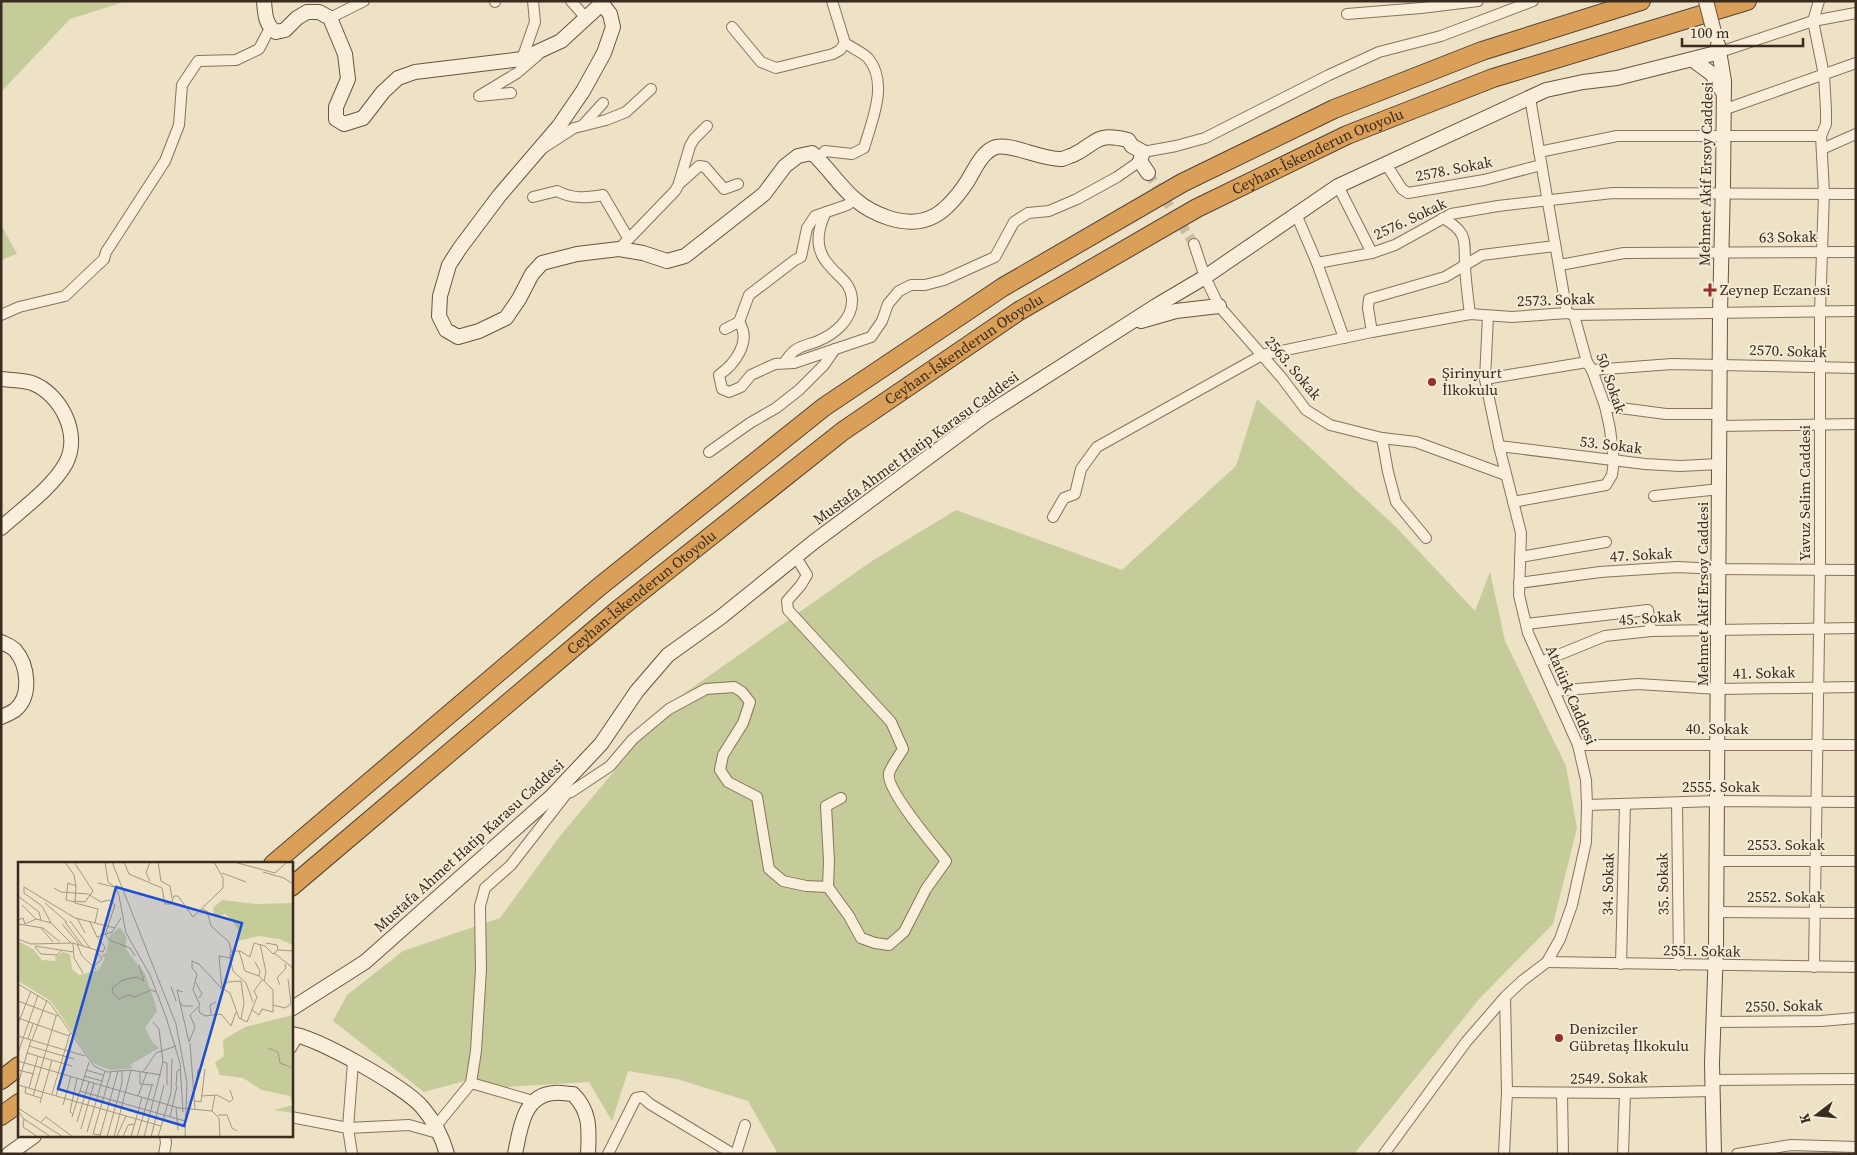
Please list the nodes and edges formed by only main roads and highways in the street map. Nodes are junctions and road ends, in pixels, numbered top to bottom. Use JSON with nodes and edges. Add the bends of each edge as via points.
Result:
{"nodes":[{"id":1,"x":1641,"y":1,"type":"edge"},
{"id":2,"x":1747,"y":1,"type":"edge"},
{"id":3,"x":275,"y":862,"type":"edge"},
{"id":4,"x":292,"y":886,"type":"edge"},
{"id":5,"x":18,"y":1067,"type":"edge"},
{"id":6,"x":1,"y":1080,"type":"edge"},
{"id":7,"x":18,"y":1104,"type":"edge"},
{"id":8,"x":1,"y":1116,"type":"edge"}],
"edges":[{"from":1,"to":3,"type":"highway","name":"Ceyhan-İskenderun Otoyolu","via":[[1482,51],[1334,109],[1182,183],[1002,287],[816,414],[600,587]]},
{"from":2,"to":4,"type":"highway","name":"Ceyhan-İskenderun Otoyolu","via":[[1493,78],[1347,135],[1197,208],[1019,311],[842,430],[619,609]]},
{"from":5,"to":6,"type":"highway"},
{"from":7,"to":8,"type":"highway"}]}
